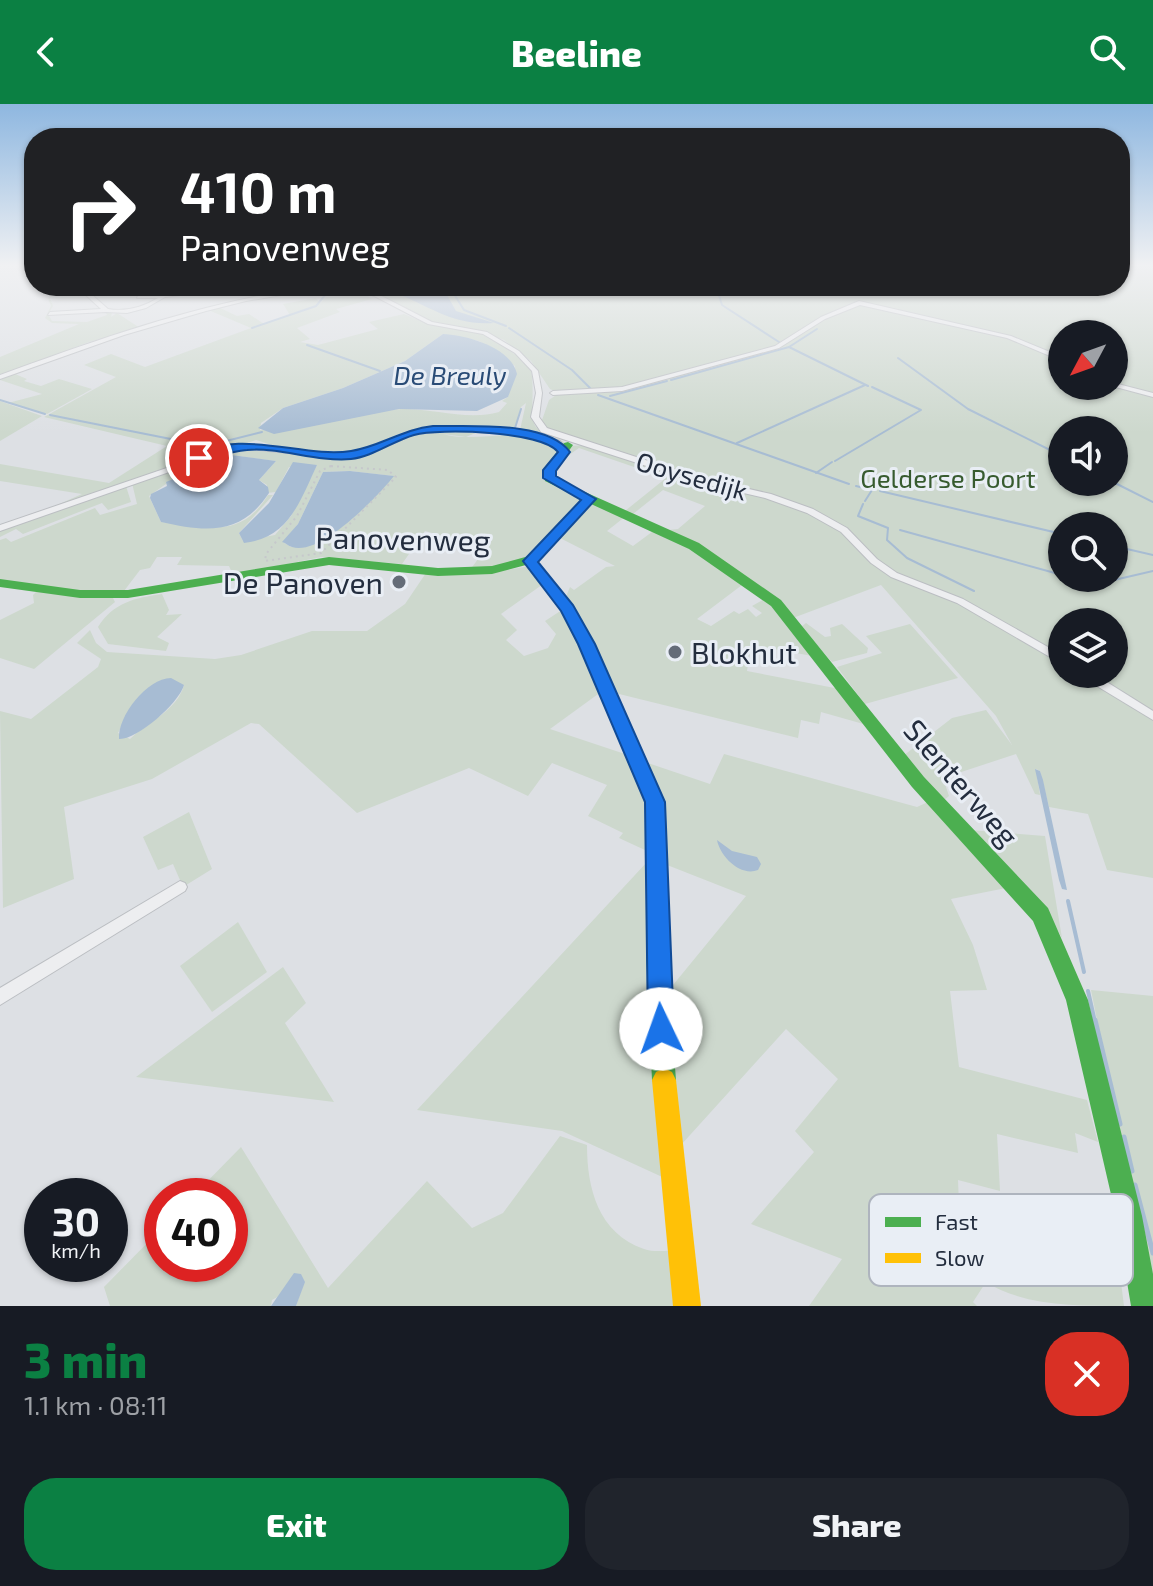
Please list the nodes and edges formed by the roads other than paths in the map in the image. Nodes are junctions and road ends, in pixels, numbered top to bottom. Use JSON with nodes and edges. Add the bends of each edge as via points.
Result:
{"nodes":[{"id":1,"x":165,"y":321,"type":"edge"},
{"id":2,"x":426,"y":321,"type":"edge"},
{"id":3,"x":818,"y":321,"type":"edge"},
{"id":4,"x":939,"y":321,"type":"edge"},
{"id":5,"x":1048,"y":353,"type":"edge"},
{"id":6,"x":535,"y":371,"type":"junction"},
{"id":7,"x":0,"y":377,"type":"edge"},
{"id":8,"x":1128,"y":389,"type":"edge"},
{"id":9,"x":553,"y":393,"type":"junction"},
{"id":10,"x":1153,"y":395,"type":"edge"},
{"id":11,"x":536,"y":417,"type":"junction"},
{"id":12,"x":530,"y":434,"type":"junction"},
{"id":13,"x":563,"y":444,"type":"junction"},
{"id":14,"x":588,"y":444,"type":"junction"},
{"id":15,"x":589,"y":499,"type":"junction"},
{"id":16,"x":0,"y":528,"type":"edge"},
{"id":17,"x":530,"y":561,"type":"junction"},
{"id":18,"x":0,"y":583,"type":"edge"},
{"id":19,"x":1048,"y":652,"type":"edge"},
{"id":20,"x":1108,"y":688,"type":"edge"},
{"id":21,"x":1153,"y":716,"type":"edge"},
{"id":22,"x":180,"y":887,"type":"dead end"},
{"id":23,"x":0,"y":997,"type":"edge"},
{"id":24,"x":1124,"y":1194,"type":"edge"},
{"id":25,"x":1133,"y":1238,"type":"edge"},
{"id":26,"x":687,"y":1306,"type":"edge"},
{"id":27,"x":1145,"y":1306,"type":"edge"}],
"edges":[{"from":1,"to":7,"type":"street"},
{"from":2,"to":6,"type":"street","via":[[493,336]]},
{"from":3,"to":9,"type":"street","via":[[777,347],[622,389]]},
{"from":4,"to":5,"type":"street","via":[[1009,337]]},
{"from":6,"to":9,"type":"street"},
{"from":6,"to":11,"type":"street"},
{"from":8,"to":10,"type":"street"},
{"from":9,"to":11,"type":"street"},
{"from":11,"to":12,"type":"street","via":[[529,421]]},
{"from":11,"to":13,"type":"street","name":"Ooysedijk"},
{"from":12,"to":13,"type":"street"},
{"from":12,"to":16,"type":"street","via":[[418,431],[367,452],[338,456],[230,447]]},
{"from":13,"to":14,"type":"street"},
{"from":13,"to":14,"type":"street","name":"Ooysedijk"},
{"from":13,"to":15,"type":"street","name":"Slenterweg","via":[[549,478]]},
{"from":14,"to":19,"type":"street","name":"Ooysedijk","via":[[810,511],[844,530],[894,575],[960,601]]},
{"from":15,"to":17,"type":"street","name":"Panovenweg"},
{"from":15,"to":24,"type":"street","name":"Slenterweg","via":[[694,546],[776,603],[918,782],[1041,915],[1077,1000]]},
{"from":17,"to":18,"type":"street","name":"Panovenweg","via":[[466,572],[329,561],[128,594]]},
{"from":17,"to":26,"type":"street","via":[[568,609],[587,644],[655,802],[664,1082]]},
{"from":20,"to":21,"type":"street"},
{"from":22,"to":23,"type":"street"},
{"from":25,"to":27,"type":"street","name":"Slenterweg"}]}
